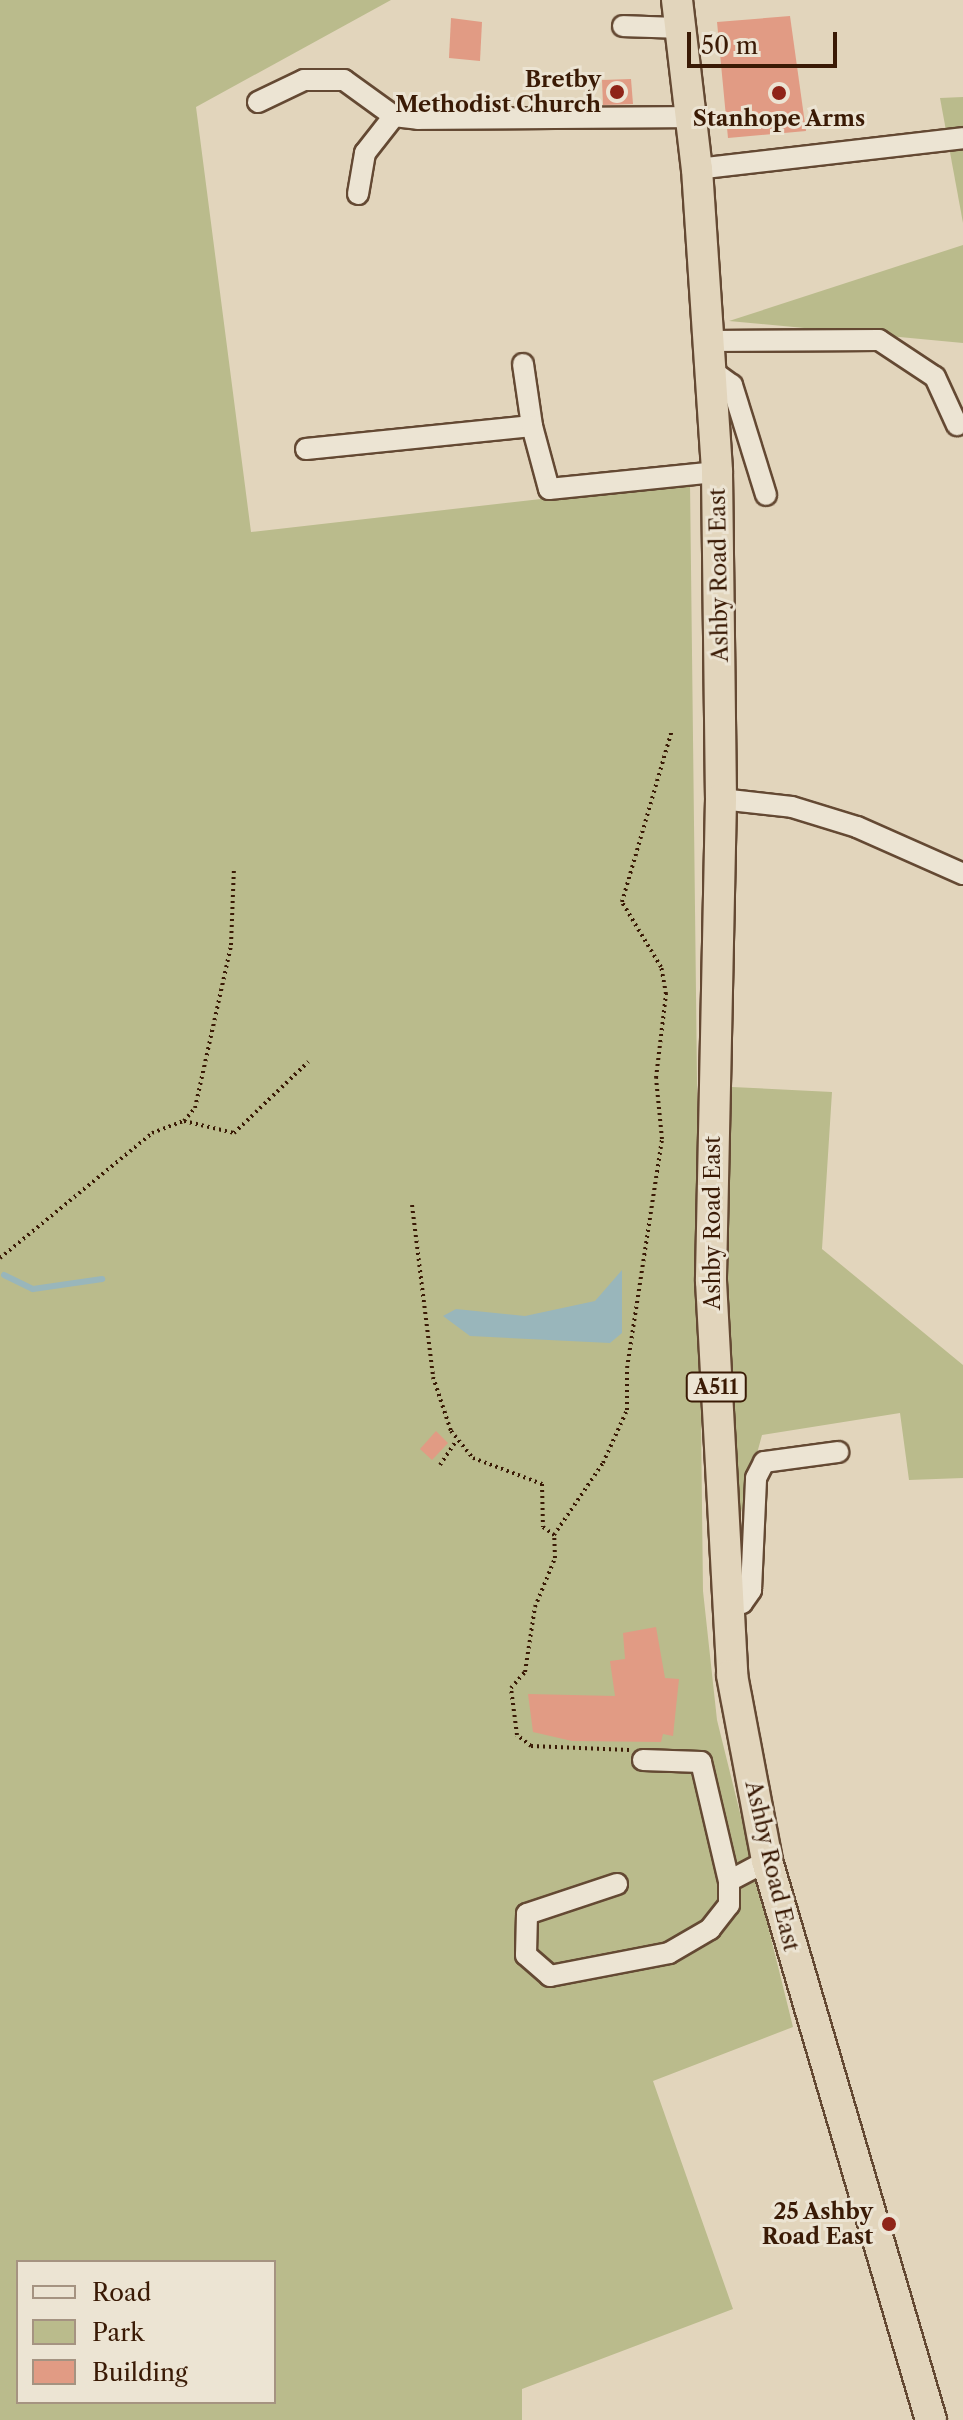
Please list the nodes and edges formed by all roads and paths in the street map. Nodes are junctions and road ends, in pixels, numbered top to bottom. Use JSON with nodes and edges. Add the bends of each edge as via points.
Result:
{"nodes":[{"id":1,"x":679,"y":14,"type":"edge"},
{"id":2,"x":623,"y":26,"type":"dead end"},
{"id":3,"x":258,"y":102,"type":"dead end"},
{"id":4,"x":394,"y":116,"type":"junction"},
{"id":5,"x":693,"y":117,"type":"junction"},
{"id":6,"x":963,"y":138,"type":"edge"},
{"id":7,"x":697,"y":169,"type":"junction"},
{"id":8,"x":358,"y":194,"type":"dead end"},
{"id":9,"x":710,"y":346,"type":"junction"},
{"id":10,"x":523,"y":364,"type":"dead end"},
{"id":11,"x":957,"y":425,"type":"dead end"},
{"id":12,"x":532,"y":426,"type":"junction"},
{"id":13,"x":306,"y":449,"type":"dead end"},
{"id":14,"x":717,"y":472,"type":"junction"},
{"id":15,"x":766,"y":495,"type":"dead end"},
{"id":16,"x":672,"y":730,"type":"dead end"},
{"id":17,"x":721,"y":799,"type":"junction"},
{"id":18,"x":234,"y":868,"type":"dead end"},
{"id":19,"x":963,"y":874,"type":"edge"},
{"id":20,"x":308,"y":1062,"type":"dead end"},
{"id":21,"x":184,"y":1121,"type":"junction"},
{"id":22,"x":412,"y":1205,"type":"dead end"},
{"id":23,"x":0,"y":1258,"type":"edge"},
{"id":24,"x":456,"y":1441,"type":"dead end"},
{"id":25,"x":838,"y":1452,"type":"dead end"},
{"id":26,"x":440,"y":1465,"type":"dead end"},
{"id":27,"x":554,"y":1535,"type":"junction"},
{"id":28,"x":726,"y":1602,"type":"junction"},
{"id":29,"x":644,"y":1755,"type":"joint"},
{"id":30,"x":767,"y":1861,"type":"junction"},
{"id":31,"x":729,"y":1881,"type":"junction"},
{"id":32,"x":617,"y":1884,"type":"dead end"},
{"id":33,"x":931,"y":2420,"type":"edge"}],
"edges":[{"from":1,"to":2,"type":"street"},
{"from":1,"to":5,"type":"highway","name":"Ashby Road East","number":"A511"},
{"from":3,"to":4,"type":"street","via":[[304,80],[344,80]]},
{"from":4,"to":5,"type":"street"},
{"from":4,"to":8,"type":"street","via":[[365,153]]},
{"from":5,"to":7,"type":"highway","name":"Ashby Road East","number":"A511"},
{"from":6,"to":7,"type":"street"},
{"from":7,"to":9,"type":"highway","name":"Ashby Road East","number":"A511"},
{"from":9,"to":11,"type":"street","via":[[879,340],[935,377]]},
{"from":9,"to":14,"type":"highway","name":"Ashby Road East","number":"A511"},
{"from":9,"to":15,"type":"street","via":[[732,385]]},
{"from":10,"to":12,"type":"street"},
{"from":12,"to":13,"type":"street"},
{"from":12,"to":14,"type":"street","via":[[549,489]]},
{"from":14,"to":17,"type":"highway","name":"Ashby Road East","number":"A511"},
{"from":16,"to":27,"type":"path","via":[[622,902],[661,967],[666,994],[656,1078],[662,1139],[627,1368],[627,1410]]},
{"from":17,"to":19,"type":"street","via":[[818,815]]},
{"from":17,"to":28,"type":"highway","name":"Ashby Road East","number":"A511","via":[[711,1281]]},
{"from":18,"to":21,"type":"path","via":[[231,945],[195,1108]]},
{"from":20,"to":21,"type":"path","via":[[234,1133]]},
{"from":21,"to":23,"type":"path","via":[[152,1133]]},
{"from":22,"to":27,"type":"path","via":[[433,1377],[451,1431],[473,1458],[542,1484],[543,1527]]},
{"from":24,"to":26,"type":"path"},
{"from":25,"to":28,"type":"street","via":[[764,1462],[756,1478],[751,1590],[742,1603]]},
{"from":27,"to":29,"type":"path","via":[[555,1558],[535,1607],[525,1672],[511,1688],[517,1735],[553,1749]]},
{"from":28,"to":30,"type":"highway","name":"Ashby Road East","number":"A511"},
{"from":29,"to":31,"type":"street","via":[[701,1762]]},
{"from":30,"to":31,"type":"street"},
{"from":30,"to":33,"type":"highway","name":"Ashby Road East","number":"A511"},
{"from":31,"to":32,"type":"street","via":[[729,1905],[710,1929],[669,1953],[550,1976],[526,1955],[523,1925],[538,1905]]}]}
